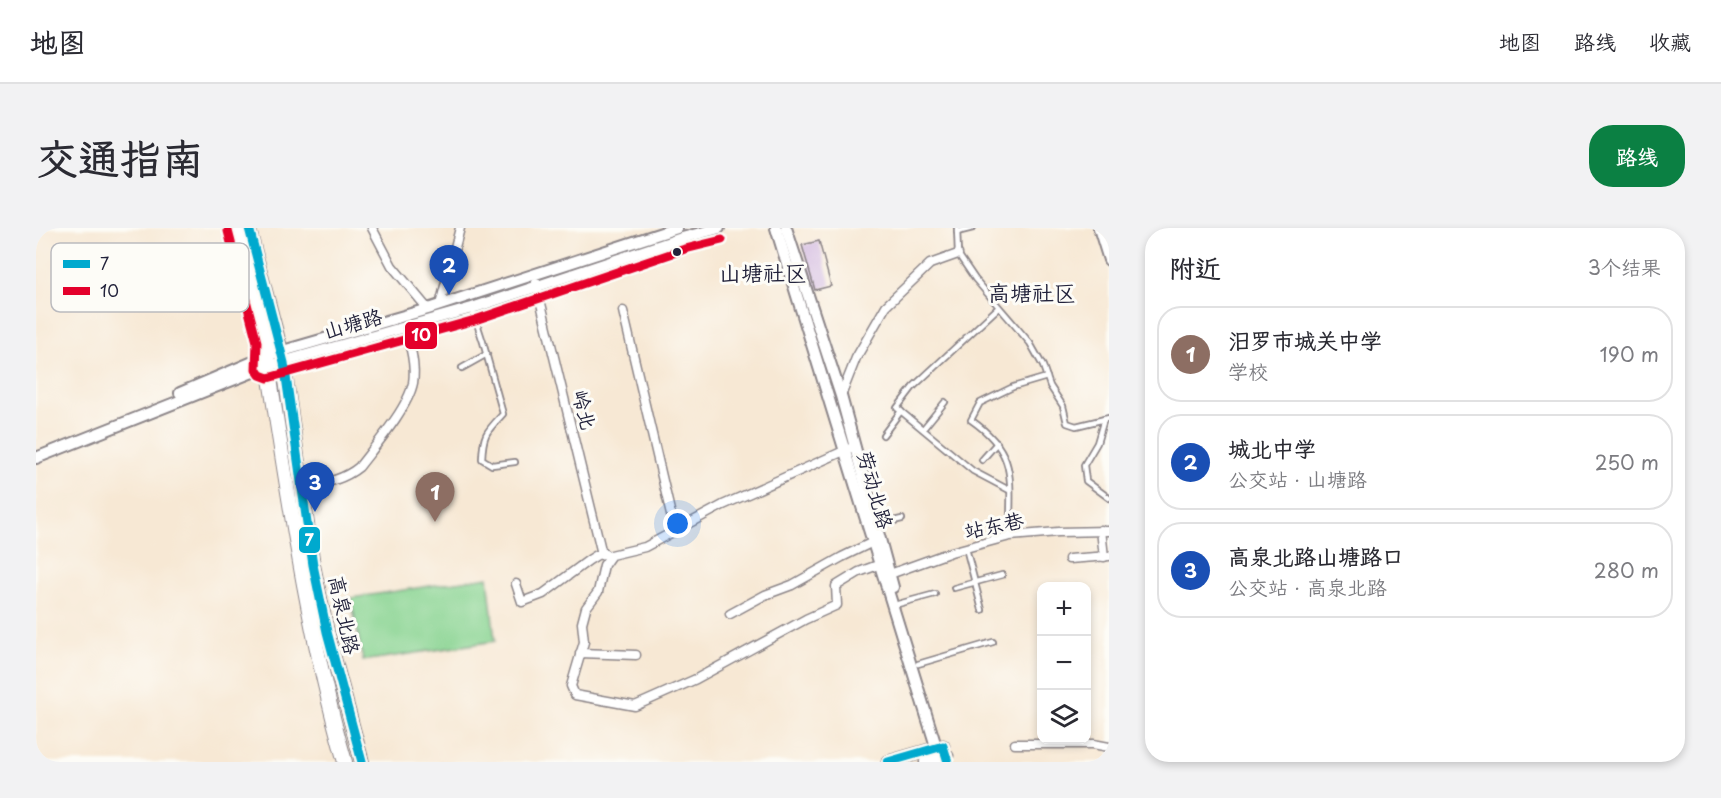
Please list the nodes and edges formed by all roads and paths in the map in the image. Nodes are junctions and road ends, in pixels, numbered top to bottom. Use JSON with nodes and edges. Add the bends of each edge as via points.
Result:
{"nodes":[{"id":1,"x":240,"y":228,"type":"edge"},
{"id":2,"x":249,"y":228,"type":"edge"},
{"id":3,"x":372,"y":228,"type":"edge"},
{"id":4,"x":460,"y":228,"type":"edge"},
{"id":5,"x":677,"y":228,"type":"edge"},
{"id":6,"x":719,"y":228,"type":"edge"},
{"id":7,"x":776,"y":228,"type":"edge"},
{"id":8,"x":786,"y":228,"type":"edge"},
{"id":9,"x":973,"y":228,"type":"edge"},
{"id":10,"x":1099,"y":228,"type":"edge"},
{"id":11,"x":957,"y":230,"type":"edge"},
{"id":12,"x":244,"y":243,"type":"edge"},
{"id":13,"x":958,"y":254,"type":"junction"},
{"id":14,"x":1109,"y":260,"type":"edge"},
{"id":15,"x":249,"y":263,"type":"edge"},
{"id":16,"x":534,"y":275,"type":"junction"},
{"id":17,"x":536,"y":288,"type":"junction"},
{"id":18,"x":440,"y":305,"type":"junction"},
{"id":19,"x":472,"y":308,"type":"junction"},
{"id":20,"x":998,"y":308,"type":"junction"},
{"id":21,"x":428,"y":309,"type":"junction"},
{"id":22,"x":623,"y":310,"type":"dead end"},
{"id":23,"x":405,"y":327,"type":"junction"},
{"id":24,"x":487,"y":354,"type":"junction"},
{"id":25,"x":276,"y":359,"type":"junction"},
{"id":26,"x":462,"y":368,"type":"dead end"},
{"id":27,"x":1047,"y":377,"type":"junction"},
{"id":28,"x":841,"y":396,"type":"junction"},
{"id":29,"x":945,"y":402,"type":"dead end"},
{"id":30,"x":901,"y":411,"type":"junction"},
{"id":31,"x":1107,"y":419,"type":"edge"},
{"id":32,"x":923,"y":429,"type":"junction"},
{"id":33,"x":883,"y":435,"type":"dead end"},
{"id":34,"x":997,"y":443,"type":"junction"},
{"id":35,"x":850,"y":448,"type":"junction"},
{"id":36,"x":36,"y":453,"type":"edge"},
{"id":37,"x":36,"y":458,"type":"edge"},
{"id":38,"x":982,"y":460,"type":"dead end"},
{"id":39,"x":515,"y":462,"type":"dead end"},
{"id":40,"x":302,"y":487,"type":"junction"},
{"id":41,"x":1009,"y":490,"type":"junction"},
{"id":42,"x":1109,"y":498,"type":"edge"},
{"id":43,"x":902,"y":519,"type":"dead end"},
{"id":44,"x":876,"y":525,"type":"junction"},
{"id":45,"x":1105,"y":531,"type":"edge"},
{"id":46,"x":675,"y":532,"type":"junction"},
{"id":47,"x":1010,"y":536,"type":"junction"},
{"id":48,"x":876,"y":541,"type":"junction"},
{"id":49,"x":966,"y":548,"type":"junction"},
{"id":50,"x":607,"y":554,"type":"junction"},
{"id":51,"x":1107,"y":556,"type":"edge"},
{"id":52,"x":1069,"y":559,"type":"dead end"},
{"id":53,"x":884,"y":563,"type":"junction"},
{"id":54,"x":890,"y":574,"type":"junction"},
{"id":55,"x":1002,"y":575,"type":"dead end"},
{"id":56,"x":975,"y":583,"type":"junction"},
{"id":57,"x":516,"y":584,"type":"dead end"},
{"id":58,"x":954,"y":588,"type":"dead end"},
{"id":59,"x":935,"y":594,"type":"dead end"},
{"id":60,"x":898,"y":604,"type":"junction"},
{"id":61,"x":982,"y":610,"type":"dead end"},
{"id":62,"x":730,"y":614,"type":"dead end"},
{"id":63,"x":993,"y":642,"type":"dead end"},
{"id":64,"x":580,"y":653,"type":"junction"},
{"id":65,"x":636,"y":655,"type":"dead end"},
{"id":66,"x":918,"y":664,"type":"junction"},
{"id":67,"x":1015,"y":744,"type":"dead end"},
{"id":68,"x":1109,"y":747,"type":"edge"},
{"id":69,"x":943,"y":755,"type":"edge"},
{"id":70,"x":345,"y":762,"type":"edge"},
{"id":71,"x":362,"y":762,"type":"edge"},
{"id":72,"x":888,"y":762,"type":"edge"},
{"id":73,"x":926,"y":762,"type":"edge"}],
"edges":[{"from":1,"to":12,"type":"main road","name":"高泉北路"},
{"from":2,"to":25,"type":"main road","name":"高泉北路"},
{"from":3,"to":21,"type":"street","via":[[392,266]]},
{"from":4,"to":18,"type":"street"},
{"from":5,"to":16,"type":"street","name":"山塘路"},
{"from":6,"to":17,"type":"street","name":"山塘路"},
{"from":7,"to":35,"type":"street","name":"劳动北路"},
{"from":8,"to":28,"type":"street","name":"劳动北路"},
{"from":9,"to":11,"type":"lane"},
{"from":10,"to":14,"type":"street"},
{"from":11,"to":13,"type":"lane"},
{"from":13,"to":20,"type":"lane"},
{"from":13,"to":28,"type":"street","via":[[930,264],[886,306],[856,358]]},
{"from":15,"to":25,"type":"main road","name":"高泉北路"},
{"from":16,"to":17,"type":"street","name":"岭北"},
{"from":16,"to":18,"type":"street","name":"山塘路"},
{"from":17,"to":19,"type":"street","name":"山塘路"},
{"from":17,"to":50,"type":"street","name":"岭北"},
{"from":18,"to":21,"type":"street","name":"山塘路"},
{"from":19,"to":23,"type":"street","name":"山塘路"},
{"from":19,"to":24,"type":"lane"},
{"from":20,"to":27,"type":"lane","via":[[1030,343]]},
{"from":20,"to":30,"type":"lane","via":[[913,387],[897,408]]},
{"from":21,"to":25,"type":"street","name":"山塘路"},
{"from":22,"to":46,"type":"street"},
{"from":23,"to":25,"type":"street","name":"山塘路"},
{"from":23,"to":40,"type":"street","via":[[414,366],[412,385],[398,414],[359,467],[334,481]]},
{"from":24,"to":26,"type":"lane"},
{"from":24,"to":39,"type":"lane","via":[[503,414],[483,439],[482,459],[492,465]]},
{"from":25,"to":36,"type":"street","name":"山塘路"},
{"from":25,"to":37,"type":"street","name":"山塘路"},
{"from":25,"to":40,"type":"main road","name":"高泉北路"},
{"from":25,"to":70,"type":"main road","name":"高泉北路","via":[[298,558]]},
{"from":27,"to":31,"type":"lane","via":[[1063,406],[1067,423],[1076,426]]},
{"from":27,"to":34,"type":"lane","via":[[980,403],[970,420]]},
{"from":28,"to":35,"type":"street","name":"劳动北路"},
{"from":29,"to":32,"type":"lane"},
{"from":30,"to":32,"type":"lane"},
{"from":30,"to":33,"type":"lane"},
{"from":31,"to":42,"type":"lane","via":[[1084,465],[1086,481]]},
{"from":32,"to":41,"type":"lane","via":[[973,471]]},
{"from":34,"to":38,"type":"lane"},
{"from":34,"to":41,"type":"lane","via":[[1011,475]]},
{"from":35,"to":44,"type":"street","name":"劳动北路"},
{"from":35,"to":46,"type":"street","via":[[723,505]]},
{"from":35,"to":48,"type":"street","name":"劳动北路"},
{"from":40,"to":71,"type":"main road","name":"高泉北路","via":[[327,632]]},
{"from":41,"to":47,"type":"lane"},
{"from":43,"to":44,"type":"lane"},
{"from":44,"to":48,"type":"street","name":"劳动北路"},
{"from":45,"to":47,"type":"street","name":"站东巷"},
{"from":45,"to":51,"type":"street"},
{"from":46,"to":50,"type":"street","via":[[645,547]]},
{"from":47,"to":49,"type":"street","name":"站东巷"},
{"from":48,"to":53,"type":"street","name":"劳动北路"},
{"from":48,"to":62,"type":"street"},
{"from":49,"to":54,"type":"street","name":"站东巷"},
{"from":49,"to":56,"type":"lane"},
{"from":50,"to":57,"type":"street","via":[[575,569],[543,594],[522,602]]},
{"from":50,"to":64,"type":"street","via":[[598,592],[586,608]]},
{"from":51,"to":52,"type":"street"},
{"from":53,"to":54,"type":"street","name":"劳动北路"},
{"from":53,"to":64,"type":"street","via":[[836,586],[837,605],[696,679],[635,706],[575,695],[572,686]]},
{"from":53,"to":69,"type":"street","name":"劳动北路"},
{"from":54,"to":60,"type":"street","name":"劳动北路"},
{"from":55,"to":56,"type":"lane"},
{"from":56,"to":58,"type":"lane"},
{"from":56,"to":61,"type":"lane"},
{"from":59,"to":60,"type":"lane"},
{"from":60,"to":66,"type":"street","name":"劳动北路"},
{"from":63,"to":66,"type":"lane"},
{"from":64,"to":65,"type":"street"},
{"from":66,"to":69,"type":"street","name":"劳动北路"},
{"from":67,"to":68,"type":"street"},
{"from":69,"to":72,"type":"main road"},
{"from":69,"to":73,"type":"main road"}]}
